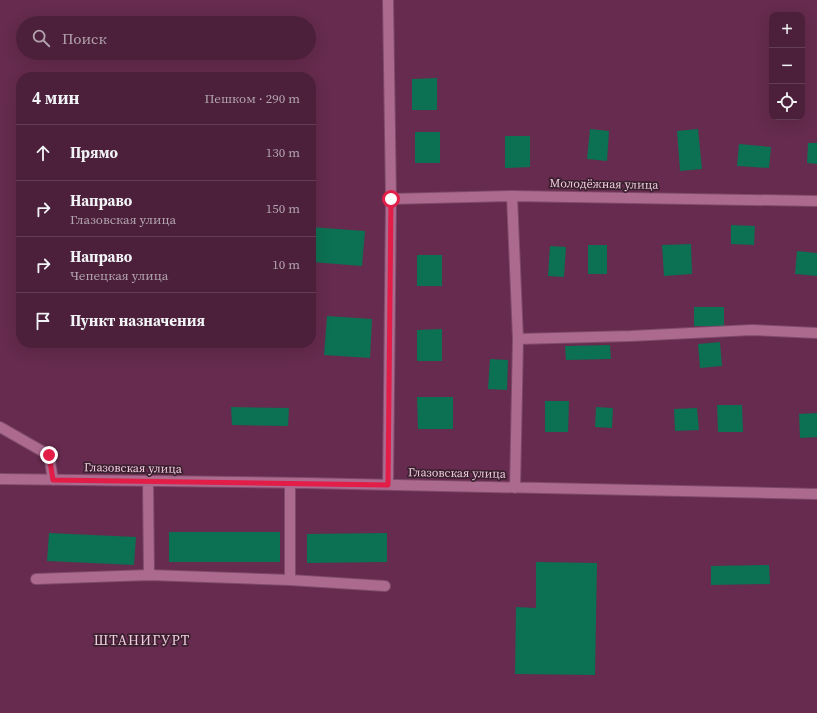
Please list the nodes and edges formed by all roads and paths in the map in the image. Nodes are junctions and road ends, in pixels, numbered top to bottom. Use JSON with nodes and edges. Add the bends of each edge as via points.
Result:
{"nodes":[{"id":1,"x":388,"y":0,"type":"edge"},
{"id":2,"x":512,"y":196,"type":"junction"},
{"id":3,"x":391,"y":199,"type":"junction"},
{"id":4,"x":817,"y":201,"type":"edge"},
{"id":5,"x":817,"y":333,"type":"edge"},
{"id":6,"x":518,"y":339,"type":"junction"},
{"id":7,"x":0,"y":427,"type":"edge"},
{"id":8,"x":0,"y":479,"type":"edge"},
{"id":9,"x":53,"y":480,"type":"junction"},
{"id":10,"x":148,"y":481,"type":"junction"},
{"id":11,"x":290,"y":483,"type":"junction"},
{"id":12,"x":388,"y":485,"type":"junction"},
{"id":13,"x":515,"y":488,"type":"junction"},
{"id":14,"x":817,"y":494,"type":"edge"},
{"id":15,"x":149,"y":575,"type":"junction"},
{"id":16,"x":36,"y":579,"type":"dead end"},
{"id":17,"x":290,"y":580,"type":"junction"},
{"id":18,"x":385,"y":586,"type":"dead end"}],
"edges":[{"from":1,"to":3,"type":"street"},
{"from":2,"to":3,"type":"street","name":"Молодёжная улица"},
{"from":2,"to":4,"type":"street","name":"Молодёжная улица"},
{"from":2,"to":6,"type":"street"},
{"from":3,"to":12,"type":"street"},
{"from":5,"to":6,"type":"street","via":[[752,330]]},
{"from":6,"to":13,"type":"street"},
{"from":7,"to":9,"type":"street","via":[[49,455]]},
{"from":8,"to":9,"type":"street","name":"Глазовская улица"},
{"from":9,"to":10,"type":"street","name":"Глазовская улица"},
{"from":10,"to":11,"type":"street","name":"Глазовская улица"},
{"from":10,"to":15,"type":"street"},
{"from":11,"to":12,"type":"street","name":"Глазовская улица"},
{"from":11,"to":17,"type":"street"},
{"from":12,"to":13,"type":"street","name":"Глазовская улица"},
{"from":13,"to":14,"type":"street","name":"Глазовская улица"},
{"from":15,"to":16,"type":"street"},
{"from":15,"to":17,"type":"street"},
{"from":17,"to":18,"type":"street"}]}
